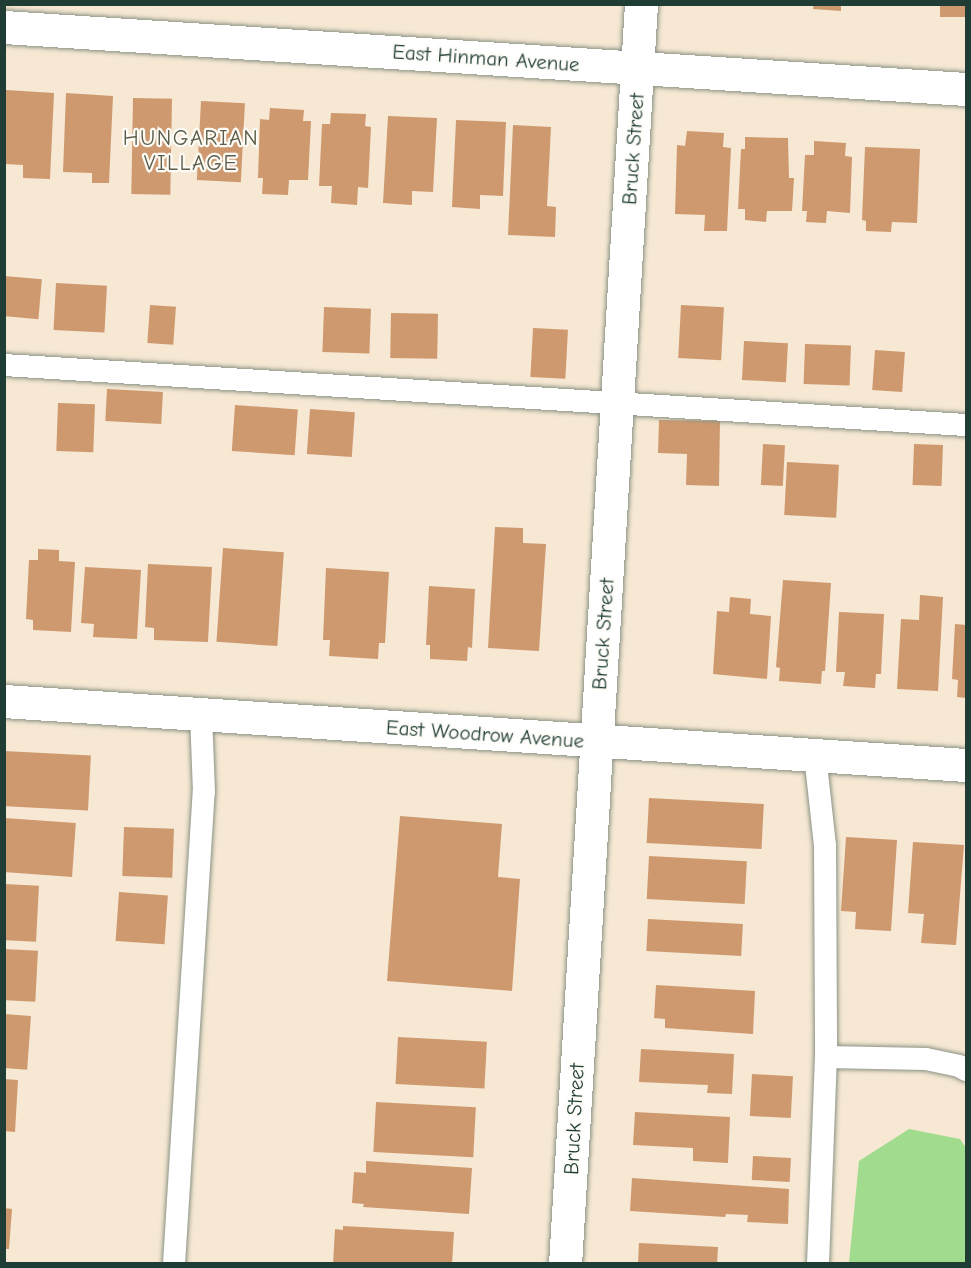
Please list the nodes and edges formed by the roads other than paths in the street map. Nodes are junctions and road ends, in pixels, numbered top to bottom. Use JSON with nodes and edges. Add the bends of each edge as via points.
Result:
{"nodes":[{"id":1,"x":641,"y":4,"type":"edge"},
{"id":2,"x":4,"y":27,"type":"edge"},
{"id":3,"x":638,"y":67,"type":"junction"},
{"id":4,"x":966,"y":89,"type":"edge"},
{"id":5,"x":4,"y":365,"type":"edge"},
{"id":6,"x":617,"y":401,"type":"junction"},
{"id":7,"x":966,"y":425,"type":"edge"},
{"id":8,"x":4,"y":701,"type":"edge"},
{"id":9,"x":201,"y":714,"type":"junction"},
{"id":10,"x":596,"y":742,"type":"junction"},
{"id":11,"x":815,"y":755,"type":"junction"},
{"id":12,"x":966,"y":765,"type":"edge"},
{"id":13,"x":826,"y":1057,"type":"junction"},
{"id":14,"x":966,"y":1070,"type":"edge"},
{"id":15,"x":174,"y":1263,"type":"edge"},
{"id":16,"x":565,"y":1263,"type":"edge"},
{"id":17,"x":818,"y":1263,"type":"edge"}],
"edges":[{"from":1,"to":3,"type":"street","name":"Bruck Street"},
{"from":2,"to":3,"type":"street","name":"East Hinman Avenue"},
{"from":3,"to":4,"type":"street","name":"East Hinman Avenue"},
{"from":3,"to":6,"type":"street","name":"Bruck Street"},
{"from":5,"to":6,"type":"lane"},
{"from":6,"to":7,"type":"lane"},
{"from":6,"to":10,"type":"street","name":"Bruck Street"},
{"from":8,"to":9,"type":"street","name":"East Woodrow Avenue"},
{"from":9,"to":10,"type":"street","name":"East Woodrow Avenue"},
{"from":9,"to":15,"type":"lane","via":[[204,792]]},
{"from":10,"to":11,"type":"street","name":"East Woodrow Avenue"},
{"from":10,"to":16,"type":"street","name":"Bruck Street"},
{"from":11,"to":12,"type":"street","name":"East Woodrow Avenue"},
{"from":11,"to":13,"type":"lane","via":[[825,845]]},
{"from":13,"to":14,"type":"lane","via":[[926,1059]]},
{"from":13,"to":17,"type":"lane"}]}
